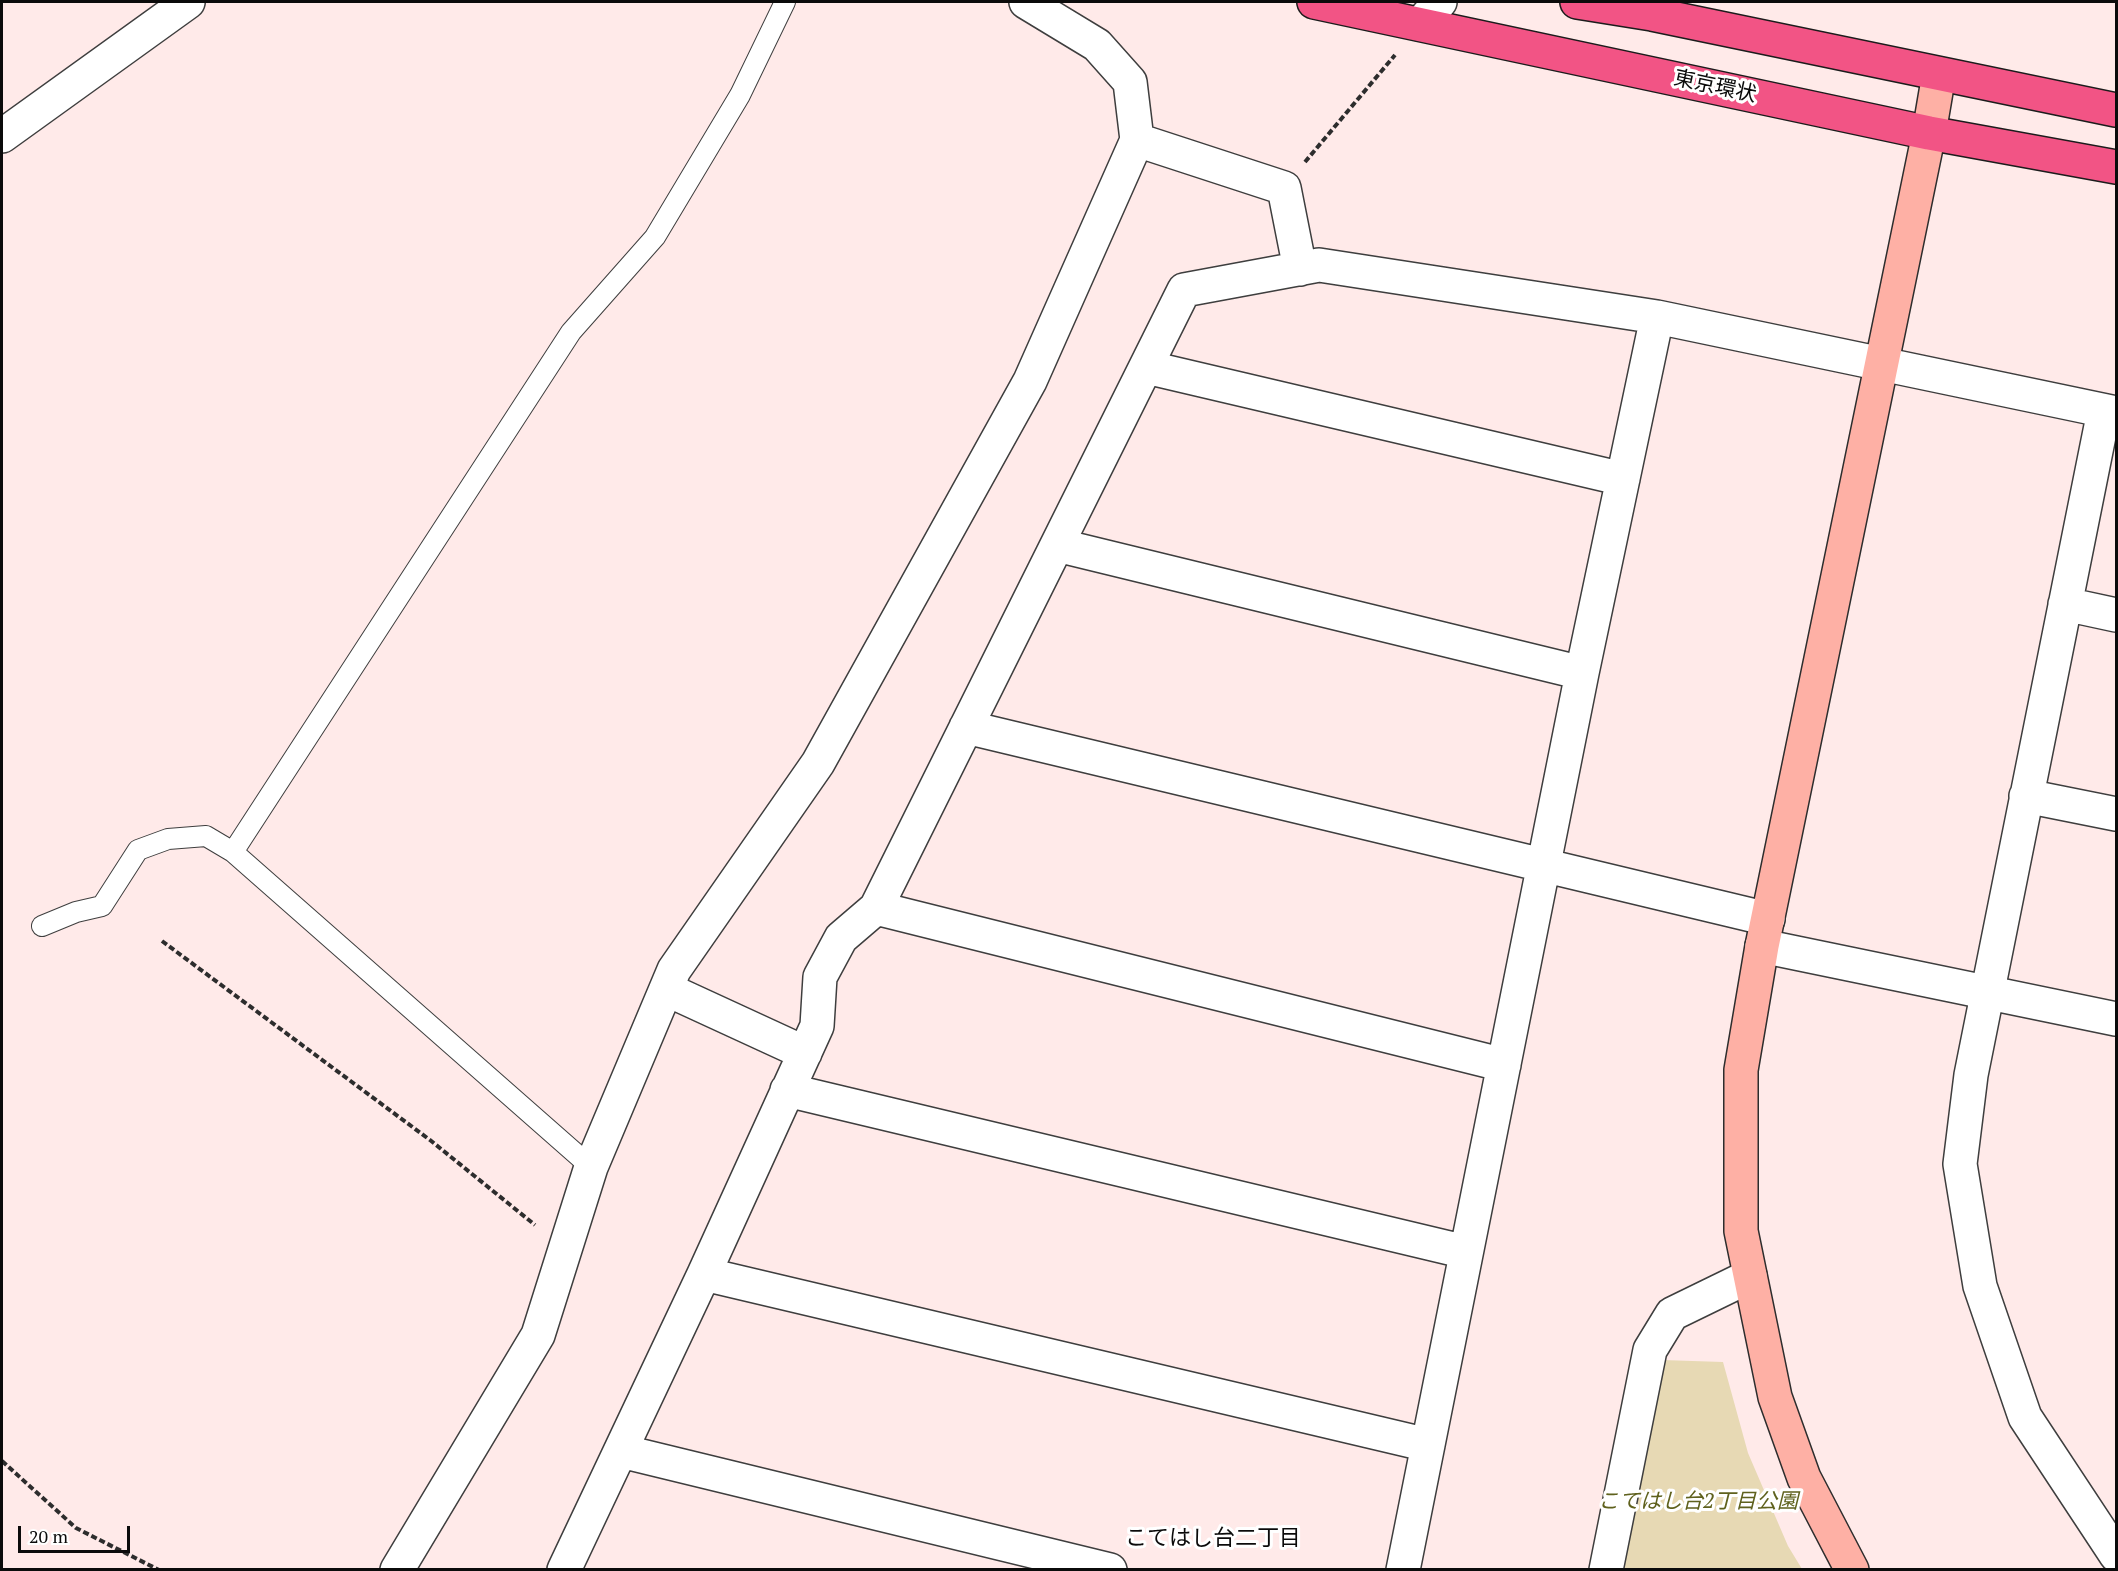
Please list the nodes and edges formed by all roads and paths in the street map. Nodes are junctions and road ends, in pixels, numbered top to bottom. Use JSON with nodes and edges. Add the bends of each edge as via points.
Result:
{"nodes":[{"id":1,"x":188,"y":2,"type":"edge"},
{"id":2,"x":785,"y":2,"type":"edge"},
{"id":3,"x":1026,"y":2,"type":"edge"},
{"id":4,"x":1314,"y":2,"type":"edge"},
{"id":5,"x":1577,"y":2,"type":"edge"},
{"id":6,"x":1430,"y":13,"type":"edge"},
{"id":7,"x":1939,"y":74,"type":"junction"},
{"id":8,"x":2116,"y":110,"type":"edge"},
{"id":9,"x":1929,"y":133,"type":"junction"},
{"id":10,"x":2,"y":136,"type":"edge"},
{"id":11,"x":1137,"y":140,"type":"junction"},
{"id":12,"x":2116,"y":167,"type":"edge"},
{"id":13,"x":1284,"y":188,"type":"junction"},
{"id":14,"x":1300,"y":269,"type":"junction"},
{"id":15,"x":1657,"y":317,"type":"junction"},
{"id":16,"x":1881,"y":365,"type":"junction"},
{"id":17,"x":1146,"y":367,"type":"junction"},
{"id":18,"x":2110,"y":412,"type":"edge"},
{"id":19,"x":1623,"y":479,"type":"junction"},
{"id":20,"x":1057,"y":545,"type":"junction"},
{"id":21,"x":2066,"y":604,"type":"junction"},
{"id":22,"x":2116,"y":615,"type":"edge"},
{"id":23,"x":1582,"y":673,"type":"junction"},
{"id":24,"x":966,"y":727,"type":"junction"},
{"id":25,"x":2026,"y":796,"type":"junction"},
{"id":26,"x":2116,"y":814,"type":"edge"},
{"id":27,"x":233,"y":852,"type":"junction"},
{"id":28,"x":1544,"y":867,"type":"junction"},
{"id":29,"x":876,"y":908,"type":"junction"},
{"id":30,"x":42,"y":926,"type":"dead end"},
{"id":31,"x":1765,"y":932,"type":"junction"},
{"id":32,"x":162,"y":941,"type":"dead end"},
{"id":33,"x":666,"y":988,"type":"junction"},
{"id":34,"x":1988,"y":992,"type":"junction"},
{"id":35,"x":2116,"y":1019,"type":"edge"},
{"id":36,"x":805,"y":1053,"type":"junction"},
{"id":37,"x":1504,"y":1065,"type":"junction"},
{"id":38,"x":787,"y":1090,"type":"junction"},
{"id":39,"x":591,"y":1167,"type":"junction"},
{"id":40,"x":566,"y":1250,"type":"junction"},
{"id":41,"x":1466,"y":1252,"type":"junction"},
{"id":42,"x":704,"y":1274,"type":"junction"},
{"id":43,"x":1750,"y":1276,"type":"junction"},
{"id":44,"x":1428,"y":1445,"type":"junction"},
{"id":45,"x":621,"y":1451,"type":"junction"},
{"id":46,"x":2,"y":1461,"type":"edge"},
{"id":47,"x":2116,"y":1555,"type":"edge"},
{"id":48,"x":159,"y":1569,"type":"edge"},
{"id":49,"x":397,"y":1569,"type":"edge"},
{"id":50,"x":564,"y":1569,"type":"edge"},
{"id":51,"x":1110,"y":1569,"type":"edge"},
{"id":52,"x":1403,"y":1569,"type":"edge"},
{"id":53,"x":1606,"y":1569,"type":"edge"},
{"id":54,"x":1852,"y":1569,"type":"edge"}],
"edges":[{"from":1,"to":10,"type":"street"},
{"from":2,"to":27,"type":"lane","via":[[740,95],[655,237],[571,332]]},
{"from":3,"to":11,"type":"street","via":[[1097,45],[1130,82]]},
{"from":4,"to":6,"type":"highway","name":"東京環状"},
{"from":5,"to":7,"type":"highway"},
{"from":6,"to":9,"type":"highway","name":"東京環状"},
{"from":6,"to":13,"type":"path"},
{"from":7,"to":8,"type":"highway"},
{"from":7,"to":9,"type":"street"},
{"from":9,"to":12,"type":"highway","name":"東京環状"},
{"from":9,"to":16,"type":"street"},
{"from":11,"to":13,"type":"street"},
{"from":11,"to":33,"type":"street","via":[[1025,392],[818,763],[674,970]]},
{"from":13,"to":14,"type":"street"},
{"from":14,"to":15,"type":"street","via":[[1319,265]]},
{"from":14,"to":17,"type":"street","via":[[1184,290]]},
{"from":15,"to":16,"type":"street"},
{"from":15,"to":19,"type":"street"},
{"from":16,"to":18,"type":"street"},
{"from":16,"to":31,"type":"street"},
{"from":17,"to":19,"type":"street"},
{"from":17,"to":20,"type":"street"},
{"from":18,"to":21,"type":"street"},
{"from":19,"to":23,"type":"street"},
{"from":20,"to":23,"type":"street"},
{"from":20,"to":24,"type":"street"},
{"from":21,"to":22,"type":"street"},
{"from":21,"to":25,"type":"street"},
{"from":23,"to":28,"type":"street"},
{"from":24,"to":28,"type":"street"},
{"from":24,"to":29,"type":"street"},
{"from":25,"to":26,"type":"street"},
{"from":25,"to":34,"type":"street"},
{"from":27,"to":30,"type":"lane","via":[[206,836],[168,839],[138,850],[102,906]]},
{"from":27,"to":39,"type":"lane"},
{"from":28,"to":31,"type":"street"},
{"from":28,"to":37,"type":"street"},
{"from":29,"to":36,"type":"street","via":[[841,938],[820,977],[817,1026]]},
{"from":29,"to":37,"type":"street"},
{"from":31,"to":34,"type":"street"},
{"from":31,"to":43,"type":"street","via":[[1742,1070],[1742,1231]]},
{"from":32,"to":40,"type":"path","via":[[430,1140]]},
{"from":33,"to":36,"type":"street"},
{"from":33,"to":39,"type":"street"},
{"from":34,"to":35,"type":"street"},
{"from":34,"to":47,"type":"street","via":[[1971,1075],[1960,1164],[1980,1286],[2025,1417]]},
{"from":36,"to":38,"type":"street"},
{"from":37,"to":41,"type":"street"},
{"from":38,"to":41,"type":"street"},
{"from":38,"to":42,"type":"street"},
{"from":39,"to":40,"type":"street"},
{"from":40,"to":49,"type":"street","via":[[538,1335]]},
{"from":41,"to":44,"type":"street"},
{"from":42,"to":44,"type":"street"},
{"from":42,"to":45,"type":"street"},
{"from":43,"to":53,"type":"street","via":[[1672,1314],[1650,1350]]},
{"from":43,"to":54,"type":"street","via":[[1774,1397],[1804,1478]]},
{"from":44,"to":52,"type":"street"},
{"from":45,"to":50,"type":"street"},
{"from":45,"to":51,"type":"street"},
{"from":46,"to":48,"type":"path","via":[[76,1528]]}]}
